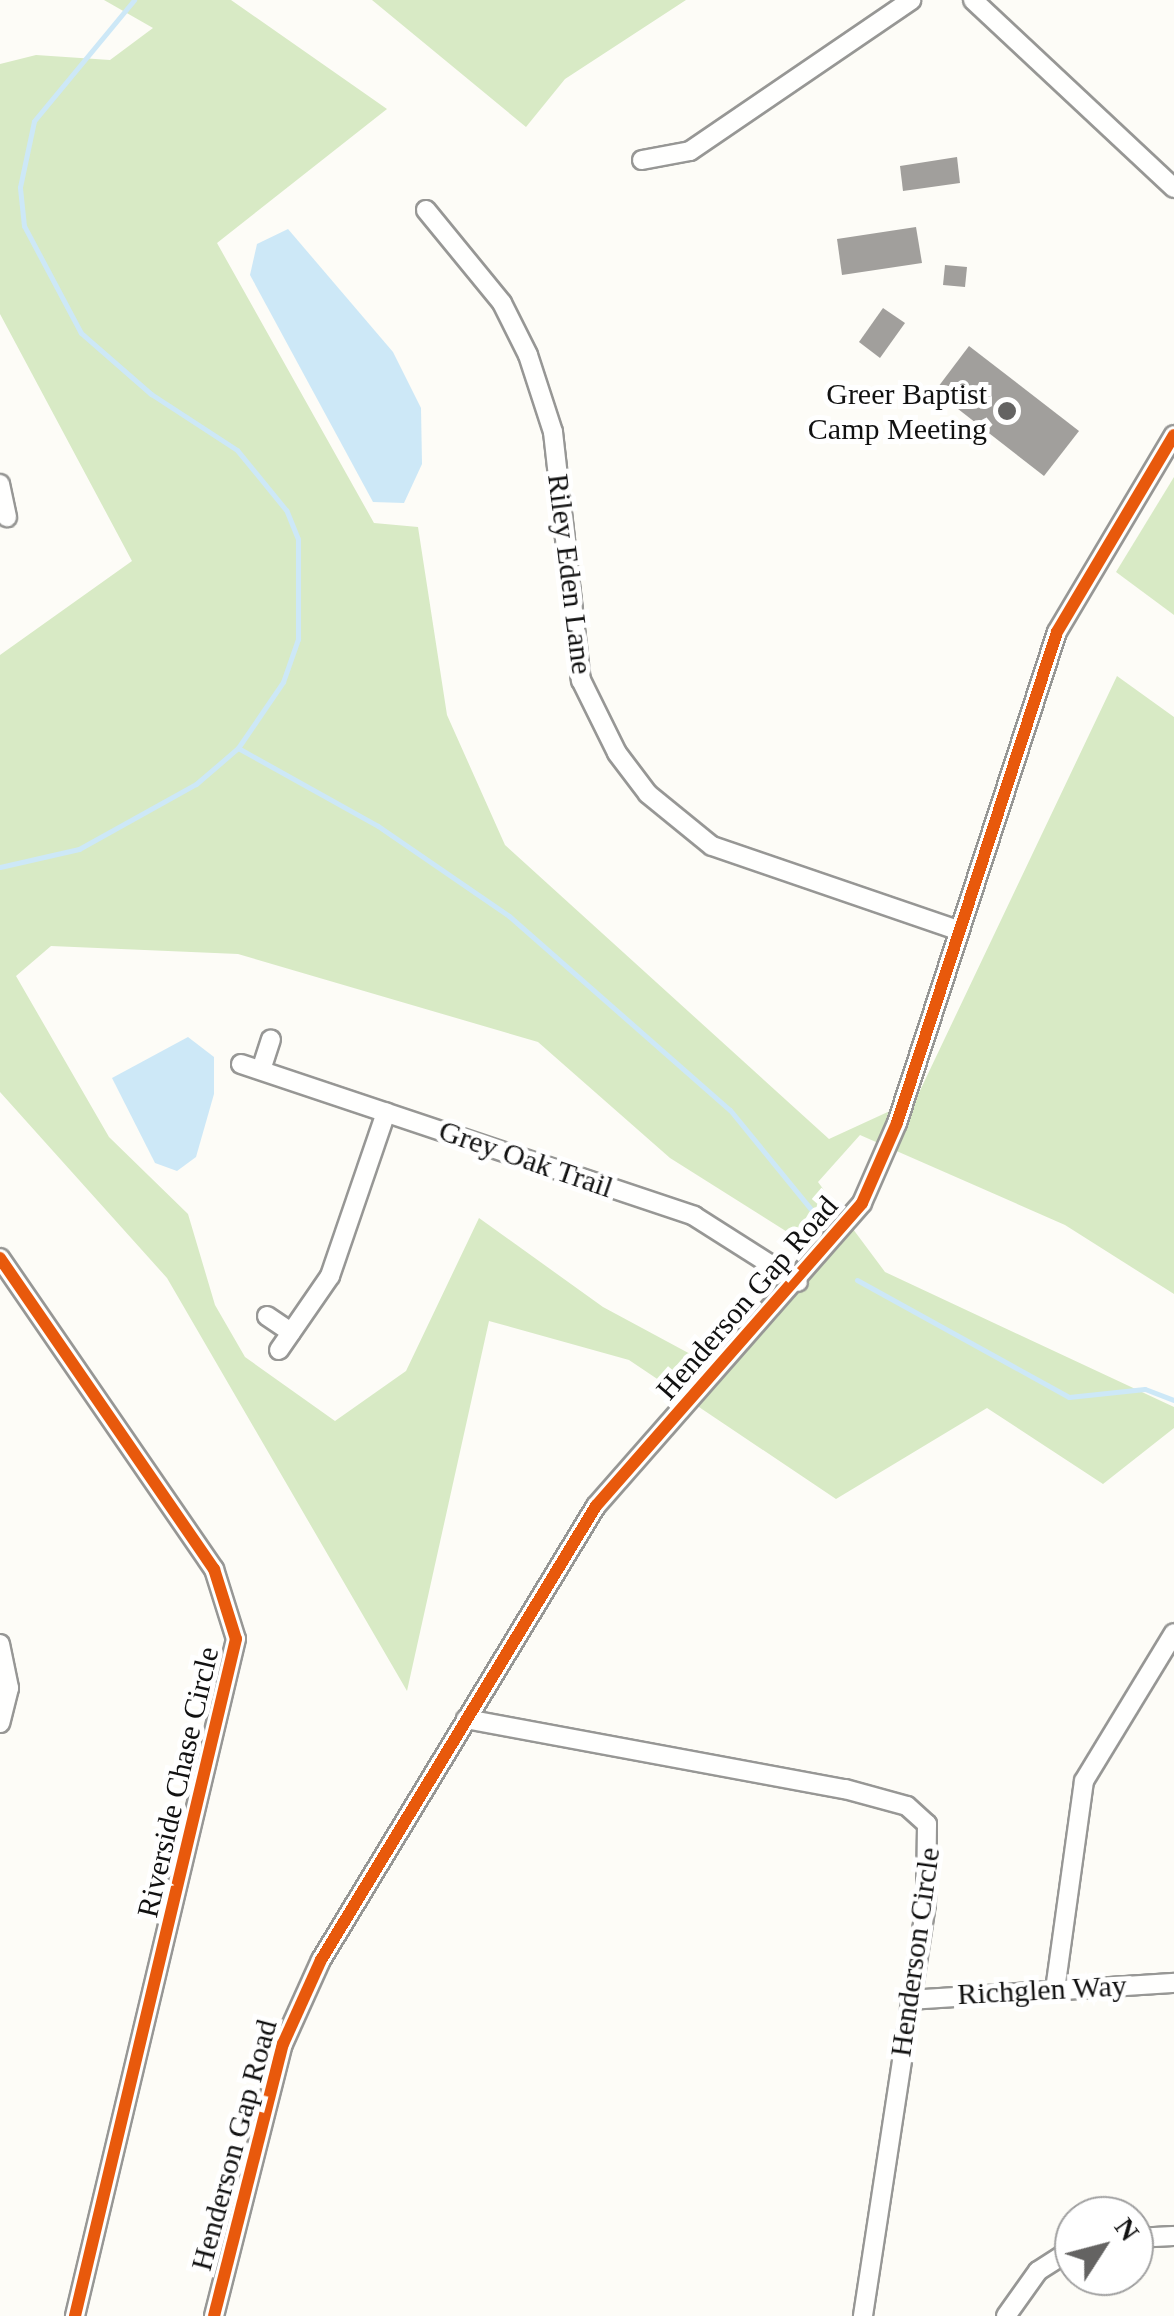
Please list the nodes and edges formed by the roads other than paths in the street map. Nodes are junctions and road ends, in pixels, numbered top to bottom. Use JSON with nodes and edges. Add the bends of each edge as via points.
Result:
{"nodes":[{"id":1,"x":910,"y":0,"type":"edge"},
{"id":2,"x":973,"y":0,"type":"edge"},
{"id":3,"x":642,"y":160,"type":"dead end"},
{"id":4,"x":1174,"y":188,"type":"edge"},
{"id":5,"x":426,"y":210,"type":"dead end"},
{"id":6,"x":1174,"y":434,"type":"edge"},
{"id":7,"x":0,"y":484,"type":"edge"},
{"id":8,"x":7,"y":517,"type":"dead end"},
{"id":9,"x":958,"y":930,"type":"junction"},
{"id":10,"x":271,"y":1040,"type":"dead end"},
{"id":11,"x":241,"y":1064,"type":"dead end"},
{"id":12,"x":261,"y":1070,"type":"junction"},
{"id":13,"x":386,"y":1112,"type":"junction"},
{"id":14,"x":0,"y":1258,"type":"edge"},
{"id":15,"x":798,"y":1282,"type":"junction"},
{"id":16,"x":267,"y":1316,"type":"dead end"},
{"id":17,"x":291,"y":1332,"type":"junction"},
{"id":18,"x":278,"y":1350,"type":"dead end"},
{"id":19,"x":1174,"y":1633,"type":"edge"},
{"id":20,"x":0,"y":1644,"type":"edge"},
{"id":21,"x":466,"y":1720,"type":"junction"},
{"id":22,"x":0,"y":1723,"type":"edge"},
{"id":23,"x":1174,"y":1983,"type":"edge"},
{"id":24,"x":1055,"y":1990,"type":"junction"},
{"id":25,"x":910,"y":2000,"type":"junction"},
{"id":26,"x":1054,"y":2261,"type":"edge"},
{"id":27,"x":75,"y":2316,"type":"edge"},
{"id":28,"x":214,"y":2316,"type":"edge"},
{"id":29,"x":863,"y":2316,"type":"edge"},
{"id":30,"x":1006,"y":2316,"type":"edge"}],
"edges":[{"from":1,"to":3,"type":"street","via":[[690,152]]},
{"from":2,"to":4,"type":"street"},
{"from":5,"to":9,"type":"street","name":"Riley Eden Lane","via":[[502,303],[528,355],[553,432],[581,680],[617,754],[648,794],[712,846]]},
{"from":6,"to":9,"type":"street","name":"Henderson Gap Road","via":[[1056,632]]},
{"from":7,"to":8,"type":"street"},
{"from":9,"to":15,"type":"street","name":"Henderson Gap Road","via":[[881,1164],[840,1238]]},
{"from":10,"to":12,"type":"street"},
{"from":11,"to":12,"type":"street","name":"Grey Oak Trail"},
{"from":12,"to":13,"type":"street","name":"Grey Oak Trail"},
{"from":13,"to":15,"type":"street","name":"Grey Oak Trail","via":[[694,1216]]},
{"from":13,"to":17,"type":"street","via":[[330,1276]]},
{"from":14,"to":27,"type":"street","name":"Riverside Chase Circle","via":[[214,1569],[236,1639]]},
{"from":15,"to":21,"type":"street","name":"Henderson Gap Road","via":[[596,1506]]},
{"from":16,"to":17,"type":"street"},
{"from":17,"to":18,"type":"street"},
{"from":19,"to":24,"type":"street","via":[[1084,1781]]},
{"from":20,"to":22,"type":"street","via":[[8,1670]]},
{"from":21,"to":25,"type":"street","name":"Henderson Circle","via":[[914,1810],[933,1846]]},
{"from":21,"to":28,"type":"street","name":"Henderson Gap Road","via":[[293,2017]]},
{"from":23,"to":24,"type":"street","name":"Richglen Way"},
{"from":24,"to":25,"type":"street","name":"Richglen Way"},
{"from":25,"to":29,"type":"street","name":"Henderson Circle"},
{"from":26,"to":30,"type":"street","via":[[1038,2271]]}]}
